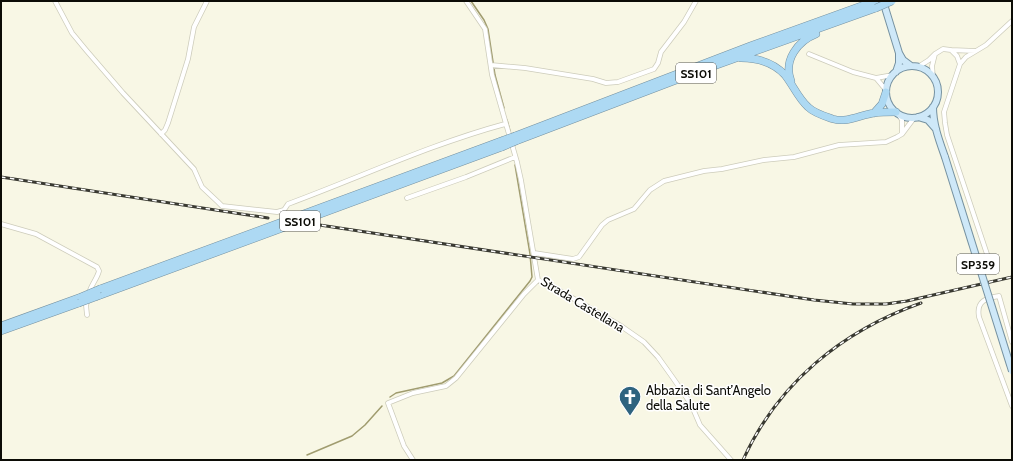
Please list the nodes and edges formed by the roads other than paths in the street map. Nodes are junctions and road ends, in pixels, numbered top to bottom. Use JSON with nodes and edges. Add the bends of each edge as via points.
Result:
{"nodes":[{"id":1,"x":55,"y":1,"type":"edge"},
{"id":2,"x":208,"y":1,"type":"edge"},
{"id":3,"x":466,"y":1,"type":"edge"},
{"id":4,"x":696,"y":1,"type":"edge"},
{"id":5,"x":884,"y":1,"type":"edge"},
{"id":6,"x":892,"y":1,"type":"edge"},
{"id":7,"x":875,"y":3,"type":"edge"},
{"id":8,"x":841,"y":20,"type":"junction"},
{"id":9,"x":1012,"y":21,"type":"edge"},
{"id":10,"x":951,"y":50,"type":"junction"},
{"id":11,"x":975,"y":51,"type":"junction"},
{"id":12,"x":900,"y":53,"type":"junction"},
{"id":13,"x":809,"y":54,"type":"dead end"},
{"id":14,"x":935,"y":54,"type":"junction"},
{"id":15,"x":736,"y":58,"type":"junction"},
{"id":16,"x":960,"y":64,"type":"junction"},
{"id":17,"x":491,"y":65,"type":"junction"},
{"id":18,"x":910,"y":66,"type":"junction"},
{"id":19,"x":918,"y":67,"type":"junction"},
{"id":20,"x":895,"y":73,"type":"junction"},
{"id":21,"x":933,"y":77,"type":"junction"},
{"id":22,"x":876,"y":78,"type":"junction"},
{"id":23,"x":794,"y":90,"type":"junction"},
{"id":24,"x":886,"y":91,"type":"junction"},
{"id":25,"x":933,"y":107,"type":"junction"},
{"id":26,"x":874,"y":113,"type":"junction"},
{"id":27,"x":897,"y":113,"type":"junction"},
{"id":28,"x":916,"y":118,"type":"junction"},
{"id":29,"x":505,"y":124,"type":"junction"},
{"id":30,"x":936,"y":129,"type":"junction"},
{"id":31,"x":161,"y":134,"type":"junction"},
{"id":32,"x":902,"y":134,"type":"junction"},
{"id":33,"x":516,"y":139,"type":"junction"},
{"id":34,"x":516,"y":157,"type":"junction"},
{"id":35,"x":407,"y":198,"type":"dead end"},
{"id":36,"x":1,"y":224,"type":"edge"},
{"id":37,"x":534,"y":253,"type":"junction"},
{"id":38,"x":992,"y":269,"type":"dead end"},
{"id":39,"x":538,"y":280,"type":"junction"},
{"id":40,"x":80,"y":300,"type":"junction"},
{"id":41,"x":87,"y":315,"type":"dead end"},
{"id":42,"x":1,"y":326,"type":"edge"},
{"id":43,"x":1,"y":332,"type":"edge"},
{"id":44,"x":1012,"y":342,"type":"edge"},
{"id":45,"x":1012,"y":371,"type":"edge"},
{"id":46,"x":1012,"y":406,"type":"edge"},
{"id":47,"x":413,"y":460,"type":"edge"},
{"id":48,"x":731,"y":460,"type":"edge"}],
"edges":[{"from":1,"to":31,"type":"street","via":[[72,33]]},
{"from":2,"to":31,"type":"street","via":[[196,21],[188,59],[168,123]]},
{"from":3,"to":17,"type":"street","name":"Strada Castellana","via":[[485,29]]},
{"from":4,"to":17,"type":"street","via":[[661,52],[654,69],[618,82],[606,83]]},
{"from":5,"to":12,"type":"main road"},
{"from":6,"to":7,"type":"highway","number":"SS101","bridge":true},
{"from":7,"to":8,"type":"highway","number":"SS101"},
{"from":7,"to":33,"type":"highway","number":"SS101","via":[[750,46]]},
{"from":8,"to":15,"type":"highway","number":"SS101"},
{"from":8,"to":23,"type":"highway","via":[[798,45],[789,65],[789,76]]},
{"from":9,"to":11,"type":"street","via":[[986,45]]},
{"from":10,"to":11,"type":"street"},
{"from":10,"to":14,"type":"street","via":[[943,49]]},
{"from":10,"to":16,"type":"street"},
{"from":11,"to":16,"type":"street"},
{"from":12,"to":18,"type":"main road"},
{"from":12,"to":20,"type":"main road"},
{"from":13,"to":22,"type":"street","via":[[853,72]]},
{"from":14,"to":19,"type":"street"},
{"from":14,"to":21,"type":"street"},
{"from":15,"to":23,"type":"highway","via":[[758,59],[769,63],[785,75]]},
{"from":15,"to":33,"type":"highway","number":"SS101"},
{"from":16,"to":38,"type":"street","via":[[947,100],[945,123]]},
{"from":17,"to":29,"type":"street","name":"Strada Castellana"},
{"from":18,"to":19,"type":"main road"},
{"from":18,"to":20,"type":"main road"},
{"from":19,"to":21,"type":"main road"},
{"from":20,"to":22,"type":"street"},
{"from":20,"to":24,"type":"main road","via":[[887,84]]},
{"from":21,"to":25,"type":"main road","via":[[938,95]]},
{"from":22,"to":24,"type":"street"},
{"from":23,"to":26,"type":"highway","via":[[809,108],[834,119],[847,120]]},
{"from":24,"to":26,"type":"highway","via":[[882,104]]},
{"from":24,"to":27,"type":"main road","via":[[888,101]]},
{"from":25,"to":28,"type":"main road","via":[[929,112]]},
{"from":25,"to":30,"type":"main road","number":"SP359"},
{"from":26,"to":27,"type":"highway"},
{"from":27,"to":28,"type":"main road","via":[[904,117]]},
{"from":27,"to":32,"type":"street","via":[[902,120]]},
{"from":28,"to":30,"type":"main road","via":[[928,120]]},
{"from":28,"to":32,"type":"street"},
{"from":29,"to":31,"type":"street","via":[[406,158],[288,204],[284,210],[277,212],[222,206],[202,187],[198,174]]},
{"from":29,"to":34,"type":"street","name":"Strada Castellana"},
{"from":30,"to":45,"type":"main road","number":"SP359","bridge":true},
{"from":32,"to":37,"type":"street","via":[[886,142],[839,145],[794,157],[764,160],[668,180],[650,190],[640,205],[608,220],[578,257],[573,259]]},
{"from":33,"to":40,"type":"highway","number":"SS101","bridge":true},
{"from":34,"to":35,"type":"street"},
{"from":34,"to":37,"type":"street","name":"Strada Castellana"},
{"from":36,"to":41,"type":"street","via":[[36,234],[97,267],[100,271],[91,288],[86,305]]},
{"from":37,"to":39,"type":"street","name":"Strada Castellana"},
{"from":39,"to":47,"type":"street","via":[[456,378],[446,386],[413,393],[388,403],[404,446]]},
{"from":39,"to":48,"type":"street","name":"Strada Castellana","via":[[602,315],[644,342],[658,357],[691,404],[700,425]]},
{"from":40,"to":42,"type":"highway","number":"SS101"},
{"from":40,"to":43,"type":"highway","number":"SS101"},
{"from":44,"to":46,"type":"street","via":[[999,296],[983,300],[979,306],[979,317]]}]}
